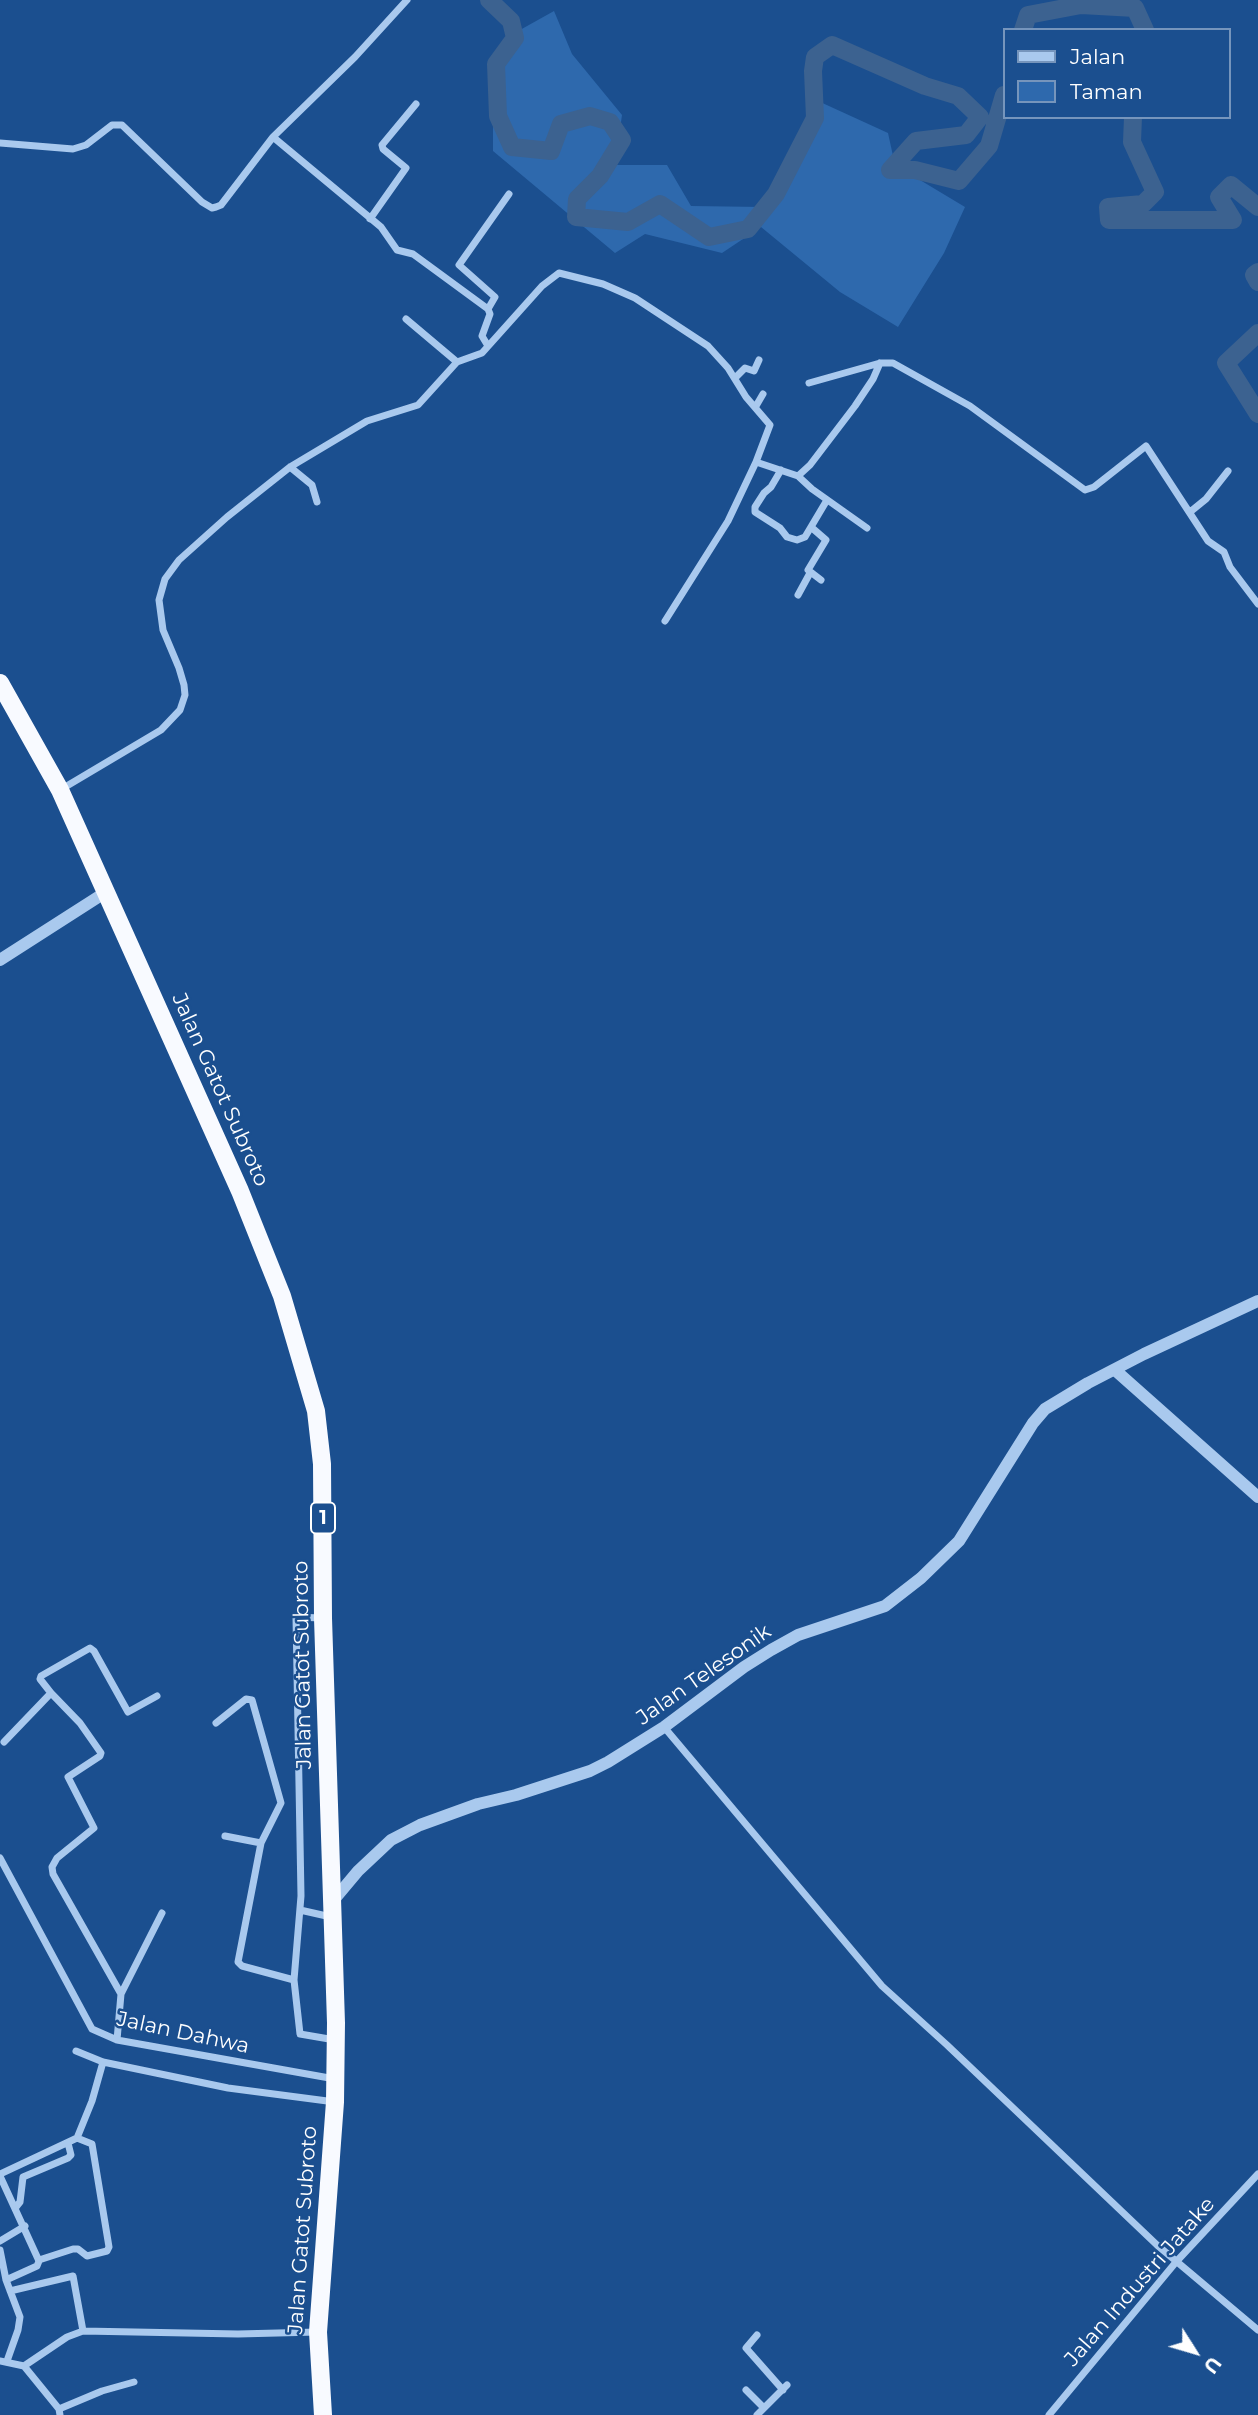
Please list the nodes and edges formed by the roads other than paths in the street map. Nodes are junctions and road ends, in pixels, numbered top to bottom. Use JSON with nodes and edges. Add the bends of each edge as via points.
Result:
{"nodes":[{"id":1,"x":407,"y":0,"type":"edge"},
{"id":2,"x":416,"y":104,"type":"dead end"},
{"id":3,"x":273,"y":137,"type":"junction"},
{"id":4,"x":0,"y":144,"type":"edge"},
{"id":5,"x":509,"y":194,"type":"dead end"},
{"id":6,"x":370,"y":219,"type":"junction"},
{"id":7,"x":488,"y":309,"type":"junction"},
{"id":8,"x":406,"y":319,"type":"dead end"},
{"id":9,"x":488,"y":346,"type":"junction"},
{"id":10,"x":760,"y":360,"type":"dead end"},
{"id":11,"x":457,"y":362,"type":"junction"},
{"id":12,"x":880,"y":363,"type":"junction"},
{"id":13,"x":735,"y":378,"type":"junction"},
{"id":14,"x":809,"y":383,"type":"dead end"},
{"id":15,"x":763,"y":394,"type":"dead end"},
{"id":16,"x":756,"y":406,"type":"junction"},
{"id":17,"x":756,"y":462,"type":"junction"},
{"id":18,"x":290,"y":467,"type":"junction"},
{"id":19,"x":780,"y":470,"type":"junction"},
{"id":20,"x":1228,"y":471,"type":"dead end"},
{"id":21,"x":798,"y":476,"type":"junction"},
{"id":22,"x":827,"y":500,"type":"junction"},
{"id":23,"x":317,"y":502,"type":"dead end"},
{"id":24,"x":1190,"y":512,"type":"junction"},
{"id":25,"x":811,"y":527,"type":"junction"},
{"id":26,"x":867,"y":528,"type":"dead end"},
{"id":27,"x":810,"y":573,"type":"junction"},
{"id":28,"x":821,"y":580,"type":"dead end"},
{"id":29,"x":798,"y":595,"type":"dead end"},
{"id":30,"x":1258,"y":604,"type":"edge"},
{"id":31,"x":665,"y":621,"type":"dead end"},
{"id":32,"x":1,"y":685,"type":"edge"},
{"id":33,"x":60,"y":790,"type":"junction"},
{"id":34,"x":106,"y":892,"type":"junction"},
{"id":35,"x":0,"y":960,"type":"edge"},
{"id":36,"x":1258,"y":1301,"type":"edge"},
{"id":37,"x":1115,"y":1370,"type":"junction"},
{"id":38,"x":1258,"y":1497,"type":"edge"},
{"id":39,"x":323,"y":1618,"type":"junction"},
{"id":40,"x":51,"y":1693,"type":"junction"},
{"id":41,"x":157,"y":1696,"type":"dead end"},
{"id":42,"x":216,"y":1723,"type":"dead end"},
{"id":43,"x":664,"y":1727,"type":"junction"},
{"id":44,"x":4,"y":1742,"type":"dead end"},
{"id":45,"x":225,"y":1836,"type":"dead end"},
{"id":46,"x":261,"y":1843,"type":"junction"},
{"id":47,"x":0,"y":1858,"type":"edge"},
{"id":48,"x":300,"y":1910,"type":"junction"},
{"id":49,"x":332,"y":1910,"type":"junction"},
{"id":50,"x":162,"y":1913,"type":"dead end"},
{"id":51,"x":295,"y":1980,"type":"junction"},
{"id":52,"x":121,"y":1994,"type":"junction"},
{"id":53,"x":117,"y":2040,"type":"junction"},
{"id":54,"x":335,"y":2040,"type":"junction"},
{"id":55,"x":76,"y":2051,"type":"dead end"},
{"id":56,"x":103,"y":2062,"type":"junction"},
{"id":57,"x":335,"y":2079,"type":"junction"},
{"id":58,"x":335,"y":2102,"type":"junction"},
{"id":59,"x":77,"y":2138,"type":"junction"},
{"id":60,"x":68,"y":2143,"type":"junction"},
{"id":61,"x":1258,"y":2174,"type":"edge"},
{"id":62,"x":0,"y":2175,"type":"edge"},
{"id":63,"x":16,"y":2207,"type":"junction"},
{"id":64,"x":25,"y":2226,"type":"junction"},
{"id":65,"x":0,"y":2241,"type":"edge"},
{"id":66,"x":0,"y":2250,"type":"edge"},
{"id":67,"x":39,"y":2260,"type":"junction"},
{"id":68,"x":1176,"y":2262,"type":"junction"},
{"id":69,"x":6,"y":2280,"type":"junction"},
{"id":70,"x":10,"y":2291,"type":"junction"},
{"id":71,"x":1258,"y":2330,"type":"edge"},
{"id":72,"x":83,"y":2331,"type":"junction"},
{"id":73,"x":318,"y":2332,"type":"junction"},
{"id":74,"x":757,"y":2335,"type":"dead end"},
{"id":75,"x":4,"y":2361,"type":"edge"},
{"id":76,"x":24,"y":2366,"type":"junction"},
{"id":77,"x":134,"y":2382,"type":"dead end"},
{"id":78,"x":746,"y":2390,"type":"dead end"},
{"id":79,"x":764,"y":2408,"type":"junction"},
{"id":80,"x":59,"y":2412,"type":"edge"},
{"id":81,"x":323,"y":2415,"type":"edge"},
{"id":82,"x":757,"y":2415,"type":"edge"},
{"id":83,"x":1049,"y":2415,"type":"edge"}],
"edges":[{"from":1,"to":3,"type":"street"},
{"from":2,"to":6,"type":"street","via":[[382,145],[406,168]]},
{"from":3,"to":4,"type":"street","via":[[221,205],[212,208],[122,125],[112,125],[74,149]]},
{"from":3,"to":6,"type":"street"},
{"from":5,"to":7,"type":"street","via":[[459,265],[495,297]]},
{"from":6,"to":7,"type":"street","via":[[397,250],[413,254]]},
{"from":7,"to":9,"type":"street","via":[[491,314],[482,338]]},
{"from":8,"to":11,"type":"street"},
{"from":9,"to":11,"type":"street","via":[[478,356]]},
{"from":9,"to":13,"type":"street","via":[[542,286],[561,272],[635,298],[708,346]]},
{"from":10,"to":13,"type":"street","via":[[753,371],[745,368]]},
{"from":11,"to":18,"type":"street","via":[[418,405],[367,421]]},
{"from":12,"to":14,"type":"street"},
{"from":12,"to":21,"type":"street","via":[[855,406]]},
{"from":12,"to":24,"type":"street","via":[[893,363],[958,398],[1085,489],[1094,487],[1146,446]]},
{"from":13,"to":16,"type":"street"},
{"from":15,"to":16,"type":"street"},
{"from":16,"to":17,"type":"street","via":[[770,425]]},
{"from":17,"to":19,"type":"street"},
{"from":17,"to":31,"type":"street","via":[[728,521]]},
{"from":18,"to":23,"type":"street","via":[[312,485]]},
{"from":18,"to":33,"type":"street","via":[[207,534],[165,579],[160,611],[184,685],[180,710],[161,730]]},
{"from":19,"to":21,"type":"street"},
{"from":19,"to":25,"type":"street","via":[[755,512],[792,539],[805,537]]},
{"from":20,"to":24,"type":"street"},
{"from":21,"to":22,"type":"street"},
{"from":22,"to":25,"type":"street"},
{"from":22,"to":26,"type":"street"},
{"from":24,"to":30,"type":"street","via":[[1208,541],[1224,552]]},
{"from":25,"to":27,"type":"street","via":[[826,540],[808,569]]},
{"from":27,"to":28,"type":"street"},
{"from":27,"to":29,"type":"street"},
{"from":32,"to":33,"type":"highway","name":"Jalan Gatot Subroto","number":"1"},
{"from":33,"to":34,"type":"highway","name":"Jalan Gatot Subroto","number":"1"},
{"from":34,"to":35,"type":"street"},
{"from":34,"to":39,"type":"highway","name":"Jalan Gatot Subroto","number":"1","via":[[240,1191],[302,1359],[316,1411],[321,1464]]},
{"from":36,"to":37,"type":"street","name":"Jalan Telesonik"},
{"from":37,"to":38,"type":"street"},
{"from":37,"to":43,"type":"street","name":"Jalan Telesonik","via":[[1042,1412],[960,1541],[903,1593],[873,1611],[780,1644]]},
{"from":39,"to":48,"type":"street","via":[[296,1617]]},
{"from":39,"to":49,"type":"highway","name":"Jalan Gatot Subroto","number":"1"},
{"from":40,"to":41,"type":"street","via":[[41,1676],[90,1648],[128,1712]]},
{"from":40,"to":44,"type":"street"},
{"from":40,"to":52,"type":"street","via":[[93,1738],[101,1754],[68,1777],[94,1828],[57,1858],[53,1874]]},
{"from":42,"to":46,"type":"street","via":[[246,1699],[252,1700],[281,1803]]},
{"from":43,"to":49,"type":"street","name":"Jalan Telesonik","via":[[590,1771],[478,1804],[391,1840],[358,1871]]},
{"from":43,"to":68,"type":"street","via":[[882,1986]]},
{"from":45,"to":46,"type":"street"},
{"from":46,"to":51,"type":"street","via":[[238,1962]]},
{"from":47,"to":53,"type":"street","name":"Jalan Dahwa","via":[[92,2029]]},
{"from":48,"to":49,"type":"street"},
{"from":48,"to":51,"type":"street"},
{"from":49,"to":54,"type":"highway","name":"Jalan Gatot Subroto","number":"1"},
{"from":50,"to":52,"type":"street"},
{"from":51,"to":54,"type":"street","via":[[300,2034]]},
{"from":52,"to":53,"type":"street"},
{"from":53,"to":57,"type":"street","name":"Jalan Dahwa"},
{"from":54,"to":57,"type":"highway","name":"Jalan Gatot Subroto","number":"1"},
{"from":55,"to":56,"type":"street"},
{"from":56,"to":58,"type":"street","via":[[228,2088]]},
{"from":56,"to":59,"type":"street"},
{"from":57,"to":58,"type":"highway","name":"Jalan Gatot Subroto","number":"1"},
{"from":58,"to":73,"type":"highway","name":"Jalan Gatot Subroto","number":"1"},
{"from":59,"to":60,"type":"street"},
{"from":59,"to":67,"type":"street","via":[[92,2144],[109,2247],[87,2256],[73,2249]]},
{"from":60,"to":62,"type":"street"},
{"from":60,"to":63,"type":"street","via":[[68,2158],[23,2177]]},
{"from":61,"to":68,"type":"street","name":"Jalan Industri Jatake"},
{"from":62,"to":63,"type":"street"},
{"from":63,"to":64,"type":"street"},
{"from":64,"to":65,"type":"street"},
{"from":64,"to":67,"type":"street"},
{"from":66,"to":69,"type":"street"},
{"from":67,"to":69,"type":"street","via":[[37,2266]]},
{"from":68,"to":71,"type":"street"},
{"from":68,"to":83,"type":"street","name":"Jalan Industri Jatake"},
{"from":69,"to":70,"type":"street"},
{"from":70,"to":72,"type":"street","via":[[72,2276]]},
{"from":70,"to":75,"type":"street","via":[[20,2323]]},
{"from":72,"to":73,"type":"street"},
{"from":72,"to":76,"type":"street"},
{"from":73,"to":81,"type":"highway","name":"Jalan Gatot Subroto","number":"1"},
{"from":74,"to":79,"type":"street","via":[[746,2348],[785,2388]]},
{"from":75,"to":76,"type":"street"},
{"from":76,"to":80,"type":"street"},
{"from":77,"to":80,"type":"street","via":[[102,2391]]},
{"from":78,"to":79,"type":"street"},
{"from":79,"to":82,"type":"street"}]}
